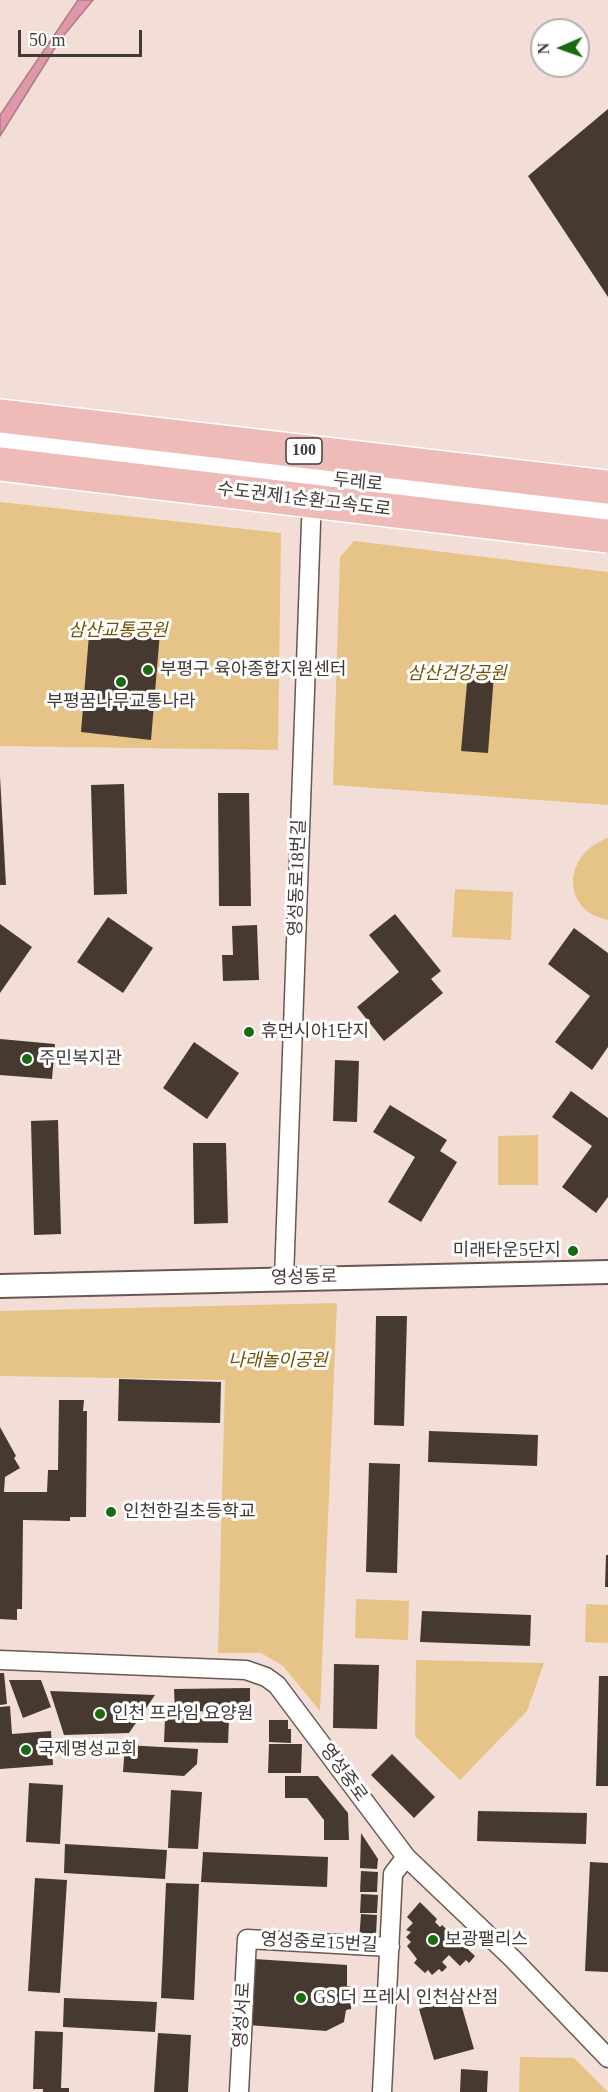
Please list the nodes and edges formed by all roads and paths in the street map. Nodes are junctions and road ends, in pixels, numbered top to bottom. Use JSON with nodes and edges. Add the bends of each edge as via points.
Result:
{"nodes":[{"id":1,"x":0,"y":416,"type":"edge"},
{"id":2,"x":0,"y":441,"type":"edge"},
{"id":3,"x":0,"y":464,"type":"edge"},
{"id":4,"x":312,"y":478,"type":"junction"},
{"id":5,"x":608,"y":487,"type":"edge"},
{"id":6,"x":608,"y":510,"type":"edge"},
{"id":7,"x":608,"y":536,"type":"edge"},
{"id":8,"x":608,"y":1272,"type":"edge"},
{"id":9,"x":284,"y":1278,"type":"junction"},
{"id":10,"x":0,"y":1286,"type":"edge"},
{"id":11,"x":0,"y":1660,"type":"edge"},
{"id":12,"x":406,"y":1857,"type":"junction"},
{"id":13,"x":247,"y":1939,"type":"joint"},
{"id":14,"x":390,"y":1947,"type":"junction"},
{"id":15,"x":608,"y":2058,"type":"edge"},
{"id":16,"x":239,"y":2092,"type":"edge"},
{"id":17,"x":382,"y":2092,"type":"edge"}],
"edges":[{"from":1,"to":5,"type":"highway","number":"100"},
{"from":2,"to":4,"type":"street","name":"두레로"},
{"from":3,"to":7,"type":"highway","name":"수도권제1순환고속도로","bridge":true},
{"from":4,"to":6,"type":"street","name":"두레로"},
{"from":4,"to":9,"type":"street","name":"영성동로18번길"},
{"from":8,"to":9,"type":"street","name":"영성동로"},
{"from":9,"to":10,"type":"street","name":"영성동로"},
{"from":11,"to":12,"type":"street","name":"영성중로","via":[[246,1670],[266,1677],[289,1698]]},
{"from":12,"to":14,"type":"street","name":"영성중로15번길","via":[[393,1874]]},
{"from":12,"to":15,"type":"street","name":"영성중로","via":[[513,1959]]},
{"from":13,"to":14,"type":"street","name":"영성중로15번길"},
{"from":13,"to":16,"type":"street","name":"영성서로"},
{"from":14,"to":17,"type":"street","name":"영성중로15번길"}]}
